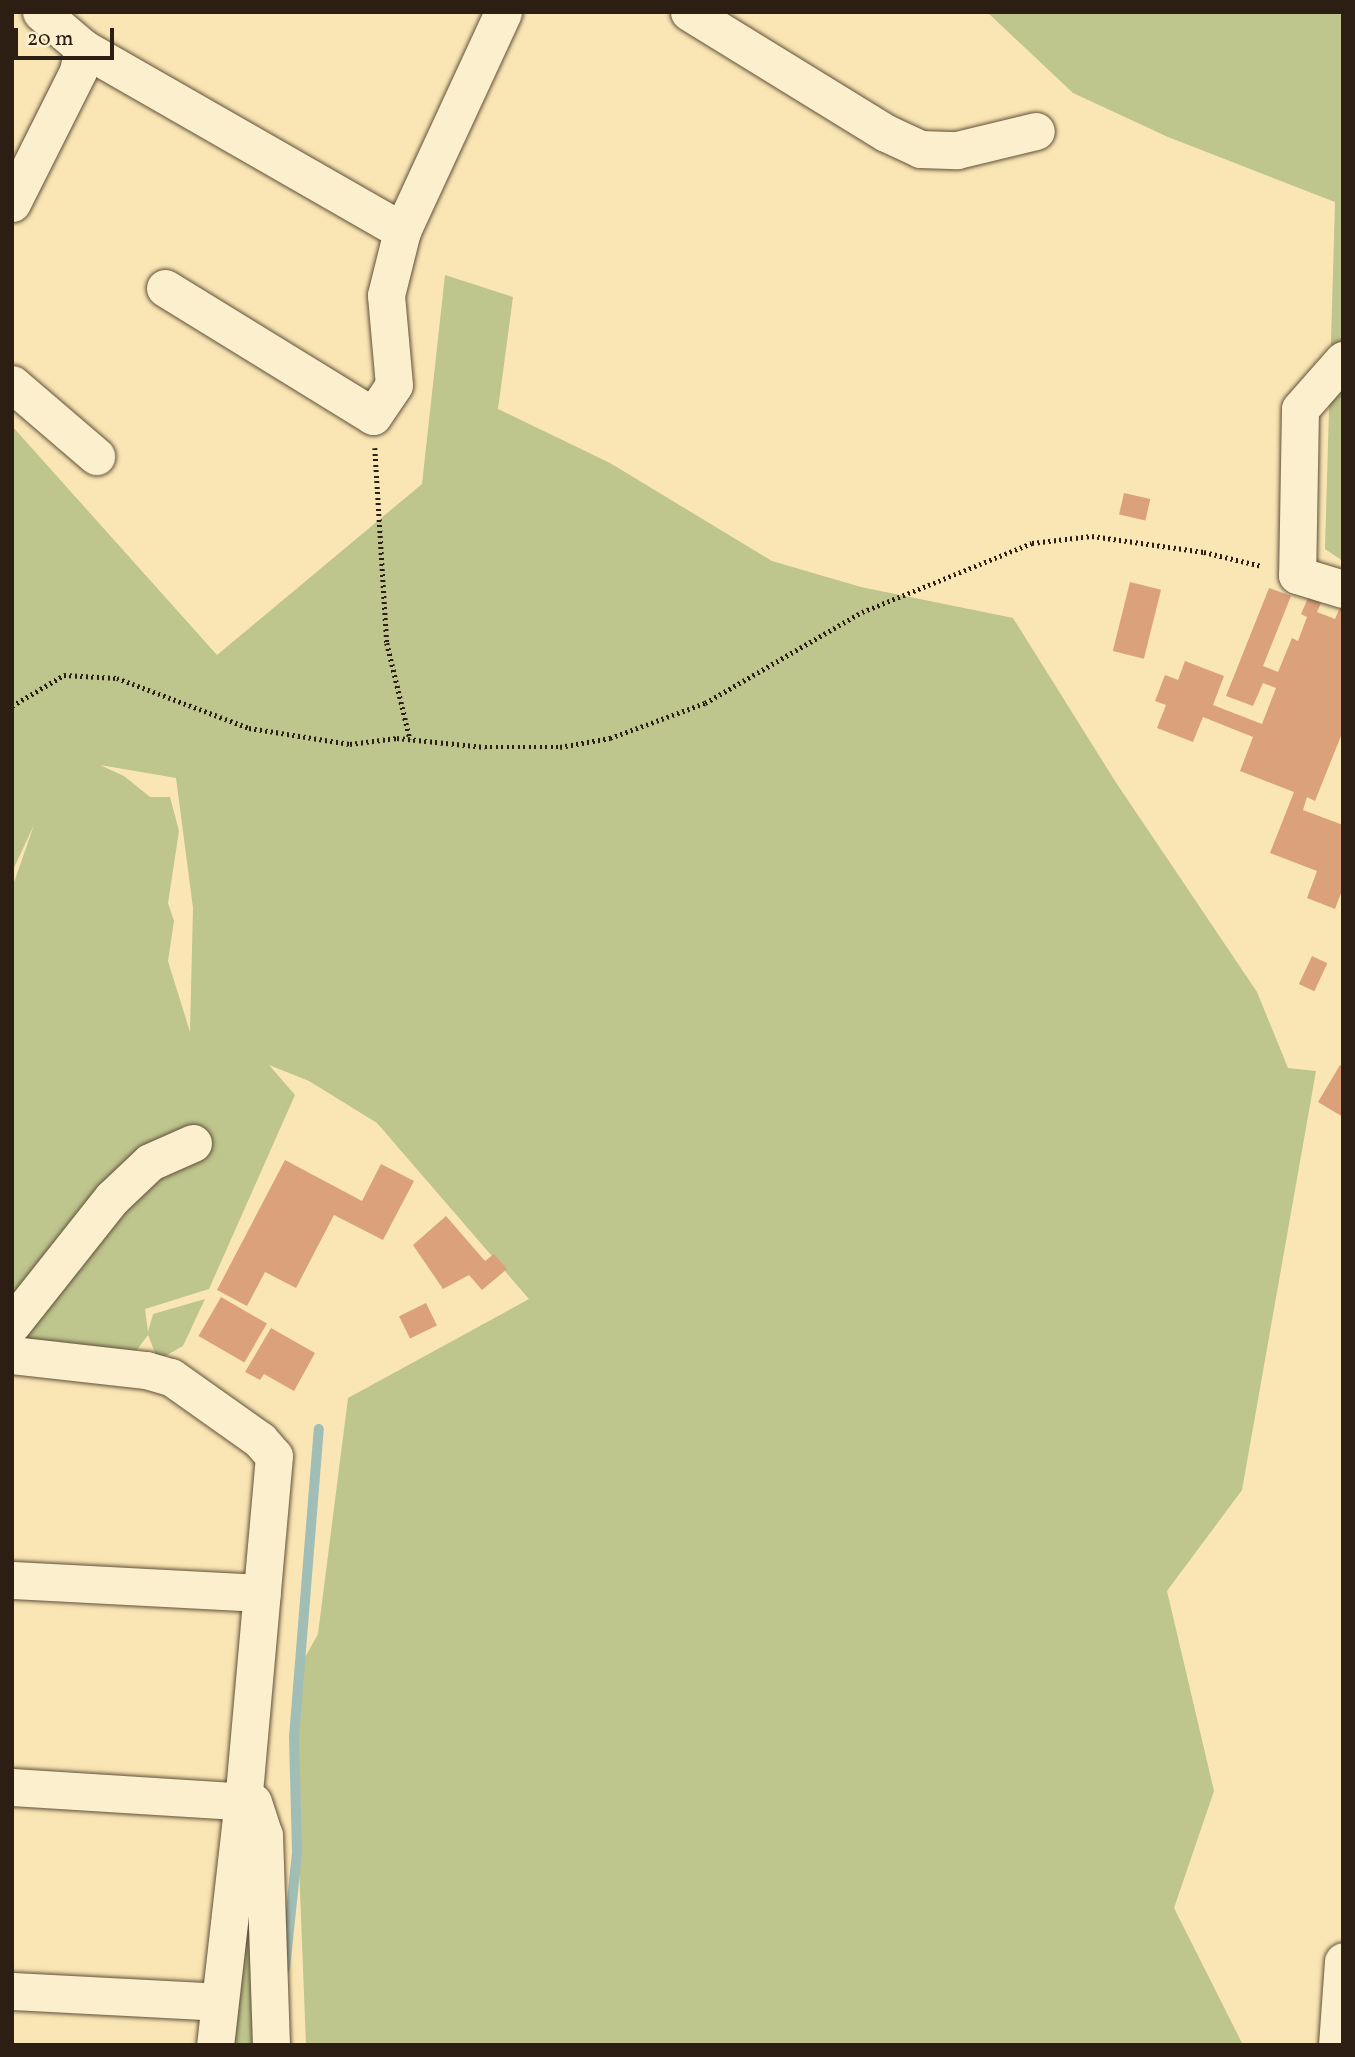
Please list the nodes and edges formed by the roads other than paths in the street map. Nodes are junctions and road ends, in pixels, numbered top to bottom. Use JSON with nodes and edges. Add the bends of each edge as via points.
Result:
{"nodes":[{"id":1,"x":41,"y":12,"type":"edge"},
{"id":2,"x":503,"y":12,"type":"edge"},
{"id":3,"x":690,"y":12,"type":"edge"},
{"id":4,"x":83,"y":48,"type":"junction"},
{"id":5,"x":1036,"y":131,"type":"dead end"},
{"id":6,"x":12,"y":203,"type":"edge"},
{"id":7,"x":402,"y":231,"type":"junction"},
{"id":8,"x":165,"y":288,"type":"dead end"},
{"id":9,"x":1343,"y":360,"type":"edge"},
{"id":10,"x":12,"y":384,"type":"edge"},
{"id":11,"x":96,"y":456,"type":"dead end"},
{"id":12,"x":1343,"y":589,"type":"edge"},
{"id":13,"x":193,"y":1143,"type":"dead end"},
{"id":14,"x":12,"y":1324,"type":"edge"},
{"id":15,"x":12,"y":1356,"type":"edge"},
{"id":16,"x":12,"y":1580,"type":"edge"},
{"id":17,"x":262,"y":1593,"type":"junction"},
{"id":18,"x":12,"y":1787,"type":"edge"},
{"id":19,"x":243,"y":1800,"type":"junction"},
{"id":20,"x":1343,"y":1961,"type":"edge"},
{"id":21,"x":12,"y":1991,"type":"edge"},
{"id":22,"x":219,"y":2002,"type":"junction"},
{"id":23,"x":215,"y":2045,"type":"edge"},
{"id":24,"x":271,"y":2045,"type":"edge"},
{"id":25,"x":1337,"y":2045,"type":"edge"}],
"edges":[{"from":1,"to":4,"type":"street"},
{"from":2,"to":7,"type":"street"},
{"from":3,"to":5,"type":"street","via":[[886,133],[920,149],[957,150]]},
{"from":4,"to":6,"type":"street","via":[[78,71]]},
{"from":4,"to":7,"type":"street"},
{"from":7,"to":8,"type":"street","via":[[386,295],[394,385],[373,416]]},
{"from":9,"to":12,"type":"street","via":[[1300,409],[1297,575]]},
{"from":10,"to":11,"type":"street"},
{"from":13,"to":14,"type":"street","via":[[150,1162],[112,1198]]},
{"from":15,"to":17,"type":"street","via":[[146,1370],[171,1377],[260,1440],[274,1456]]},
{"from":16,"to":17,"type":"street"},
{"from":17,"to":19,"type":"street"},
{"from":18,"to":19,"type":"street"},
{"from":19,"to":22,"type":"street"},
{"from":19,"to":24,"type":"street","via":[[258,1808],[264,1835]]},
{"from":20,"to":25,"type":"street"},
{"from":21,"to":22,"type":"street"},
{"from":22,"to":23,"type":"street"}]}
